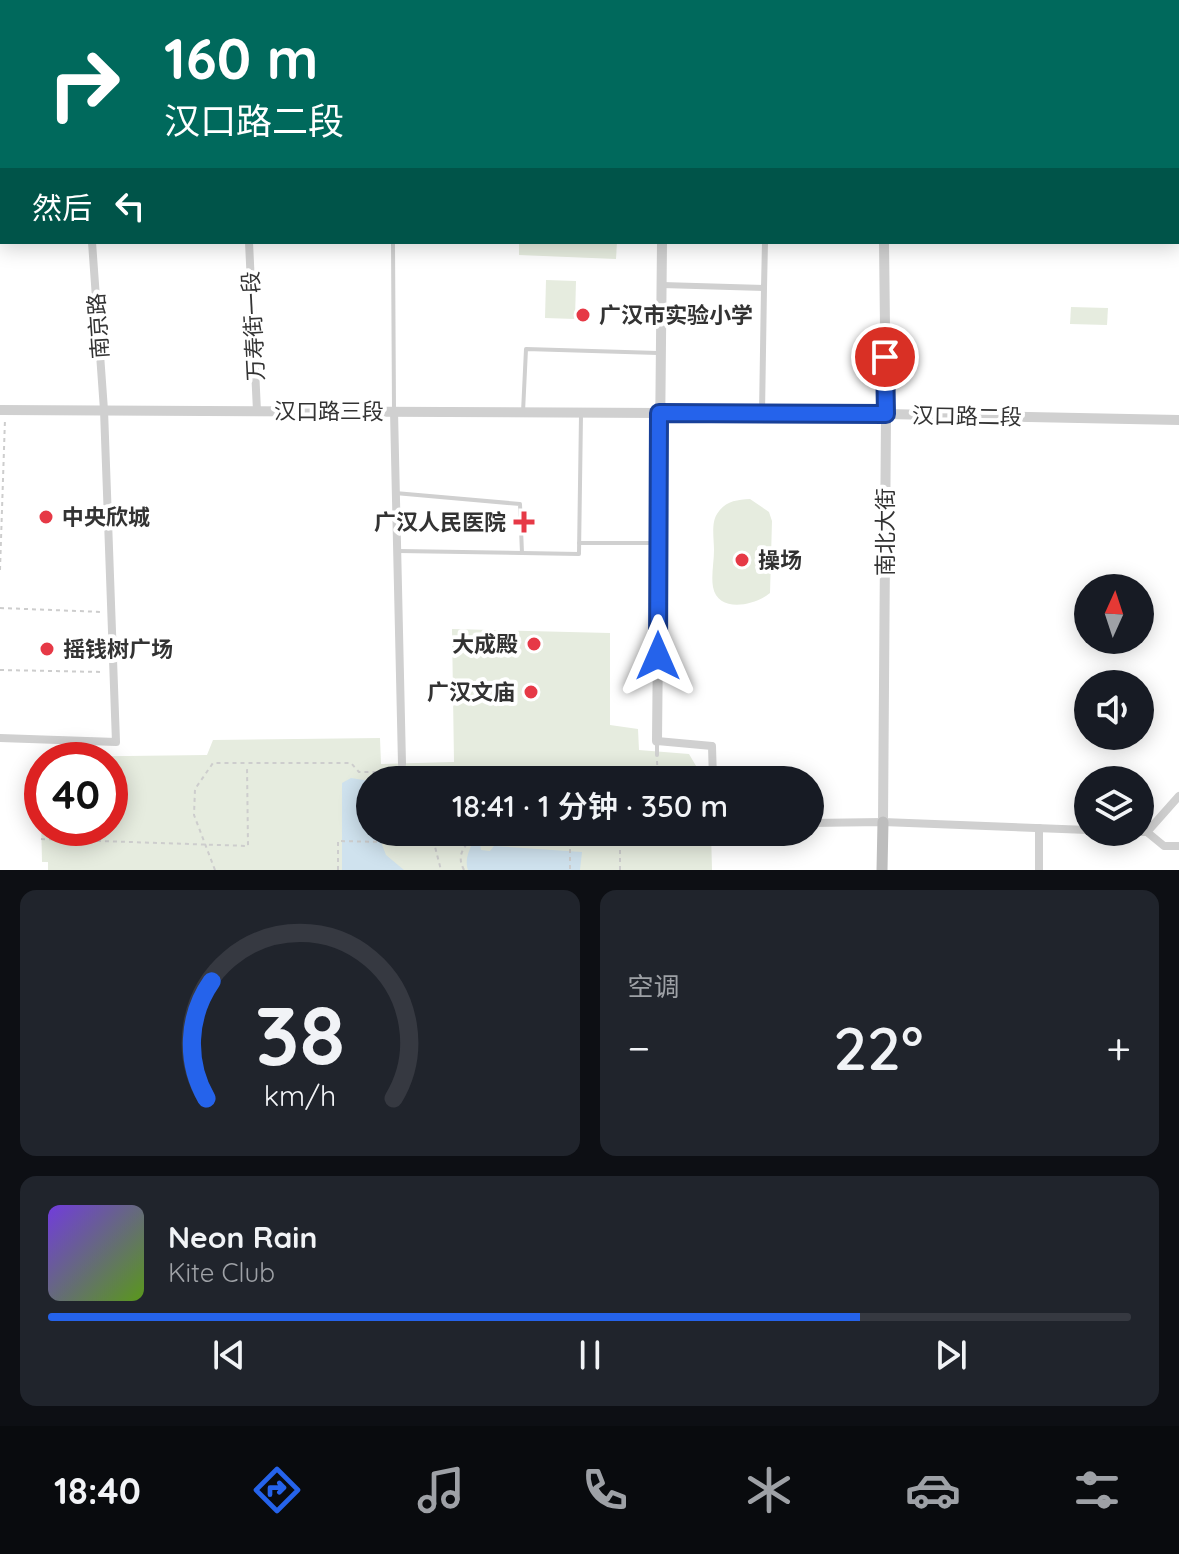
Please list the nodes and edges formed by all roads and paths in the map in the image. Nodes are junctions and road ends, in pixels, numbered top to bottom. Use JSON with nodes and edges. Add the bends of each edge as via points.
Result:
{"nodes":[{"id":1,"x":92,"y":244,"type":"edge"},
{"id":2,"x":249,"y":244,"type":"edge"},
{"id":3,"x":393,"y":244,"type":"edge"},
{"id":4,"x":662,"y":244,"type":"edge"},
{"id":5,"x":765,"y":244,"type":"edge"},
{"id":6,"x":884,"y":244,"type":"edge"},
{"id":7,"x":662,"y":285,"type":"junction"},
{"id":8,"x":764,"y":288,"type":"junction"},
{"id":9,"x":660,"y":353,"type":"junction"},
{"id":10,"x":2,"y":410,"type":"edge"},
{"id":11,"x":104,"y":410,"type":"junction"},
{"id":12,"x":257,"y":411,"type":"junction"},
{"id":13,"x":394,"y":411,"type":"junction"},
{"id":14,"x":523,"y":412,"type":"junction"},
{"id":15,"x":581,"y":412,"type":"junction"},
{"id":16,"x":659,"y":413,"type":"junction"},
{"id":17,"x":762,"y":413,"type":"junction"},
{"id":18,"x":886,"y":414,"type":"junction"},
{"id":19,"x":1179,"y":420,"type":"edge"},
{"id":20,"x":395,"y":493,"type":"junction"},
{"id":21,"x":579,"y":543,"type":"junction"},
{"id":22,"x":658,"y":543,"type":"junction"},
{"id":23,"x":397,"y":551,"type":"junction"},
{"id":24,"x":522,"y":553,"type":"junction"},
{"id":25,"x":0,"y":570,"type":"edge"},
{"id":26,"x":0,"y":608,"type":"edge"},
{"id":27,"x":111,"y":612,"type":"junction"},
{"id":28,"x":0,"y":670,"type":"edge"},
{"id":29,"x":113,"y":672,"type":"junction"},
{"id":30,"x":0,"y":738,"type":"edge"},
{"id":31,"x":657,"y":741,"type":"junction"},
{"id":32,"x":657,"y":755,"type":"joint"},
{"id":33,"x":247,"y":763,"type":"junction"},
{"id":34,"x":402,"y":764,"type":"dead end"},
{"id":35,"x":657,"y":766,"type":"edge"},
{"id":36,"x":713,"y":766,"type":"edge"},
{"id":37,"x":356,"y":769,"type":"edge"},
{"id":38,"x":1179,"y":796,"type":"edge"},
{"id":39,"x":883,"y":822,"type":"junction"},
{"id":40,"x":1154,"y":822,"type":"edge"},
{"id":41,"x":824,"y":823,"type":"edge"},
{"id":42,"x":1039,"y":828,"type":"junction"},
{"id":43,"x":1074,"y":829,"type":"edge"},
{"id":44,"x":1154,"y":839,"type":"edge"},
{"id":45,"x":356,"y":841,"type":"edge"},
{"id":46,"x":128,"y":842,"type":"edge"},
{"id":47,"x":204,"y":844,"type":"junction"},
{"id":48,"x":435,"y":846,"type":"edge"},
{"id":49,"x":464,"y":846,"type":"edge"},
{"id":50,"x":570,"y":846,"type":"edge"},
{"id":51,"x":620,"y":846,"type":"edge"},
{"id":52,"x":1179,"y":846,"type":"edge"},
{"id":53,"x":215,"y":870,"type":"edge"},
{"id":54,"x":338,"y":870,"type":"edge"},
{"id":55,"x":441,"y":870,"type":"edge"},
{"id":56,"x":464,"y":870,"type":"edge"},
{"id":57,"x":570,"y":870,"type":"edge"},
{"id":58,"x":620,"y":870,"type":"edge"},
{"id":59,"x":882,"y":870,"type":"edge"},
{"id":60,"x":1039,"y":870,"type":"edge"}],
"edges":[{"from":1,"to":11,"type":"street","name":"南京路"},
{"from":2,"to":12,"type":"street","name":"万寿街一段"},
{"from":3,"to":13,"type":"lane"},
{"from":4,"to":7,"type":"street"},
{"from":5,"to":8,"type":"street"},
{"from":6,"to":18,"type":"street","name":"南北大街"},
{"from":7,"to":8,"type":"street"},
{"from":7,"to":9,"type":"street"},
{"from":8,"to":17,"type":"street"},
{"from":9,"to":14,"type":"lane","via":[[526,349]]},
{"from":9,"to":16,"type":"street"},
{"from":10,"to":11,"type":"street","name":"汉口路三段"},
{"from":10,"to":25,"type":"path"},
{"from":11,"to":12,"type":"street","name":"汉口路三段"},
{"from":11,"to":27,"type":"street","name":"南京路"},
{"from":12,"to":13,"type":"street","name":"汉口路三段"},
{"from":13,"to":14,"type":"street","name":"汉口路三段"},
{"from":13,"to":20,"type":"street"},
{"from":14,"to":15,"type":"street","name":"汉口路三段"},
{"from":15,"to":16,"type":"street","name":"汉口路三段"},
{"from":15,"to":21,"type":"lane"},
{"from":16,"to":17,"type":"street","name":"汉口路二段"},
{"from":16,"to":22,"type":"street"},
{"from":17,"to":18,"type":"street","name":"汉口路二段"},
{"from":18,"to":19,"type":"street","name":"汉口路二段"},
{"from":18,"to":39,"type":"street","name":"南北大街"},
{"from":20,"to":23,"type":"street"},
{"from":20,"to":24,"type":"lane","via":[[520,504]]},
{"from":21,"to":22,"type":"lane"},
{"from":21,"to":24,"type":"lane","via":[[579,554]]},
{"from":22,"to":31,"type":"street"},
{"from":23,"to":24,"type":"lane"},
{"from":23,"to":34,"type":"street"},
{"from":26,"to":27,"type":"path"},
{"from":27,"to":29,"type":"street","name":"南京路"},
{"from":28,"to":29,"type":"path"},
{"from":29,"to":30,"type":"street","name":"南京路","via":[[116,742]]},
{"from":31,"to":32,"type":"lane"},
{"from":31,"to":36,"type":"street","via":[[712,746]]},
{"from":32,"to":35,"type":"path"},
{"from":33,"to":37,"type":"path","via":[[351,763]]},
{"from":33,"to":47,"type":"path","via":[[213,763],[195,789],[194,815]]},
{"from":33,"to":47,"type":"path","via":[[248,846]]},
{"from":38,"to":40,"type":"street"},
{"from":39,"to":41,"type":"street"},
{"from":39,"to":42,"type":"street"},
{"from":39,"to":59,"type":"main road"},
{"from":42,"to":43,"type":"street"},
{"from":42,"to":60,"type":"street"},
{"from":44,"to":52,"type":"street","via":[[1164,846]]},
{"from":45,"to":54,"type":"path","via":[[338,841]]},
{"from":46,"to":47,"type":"path"},
{"from":47,"to":53,"type":"path"},
{"from":48,"to":55,"type":"path"},
{"from":49,"to":56,"type":"path"},
{"from":50,"to":57,"type":"path"},
{"from":51,"to":58,"type":"path"}]}
